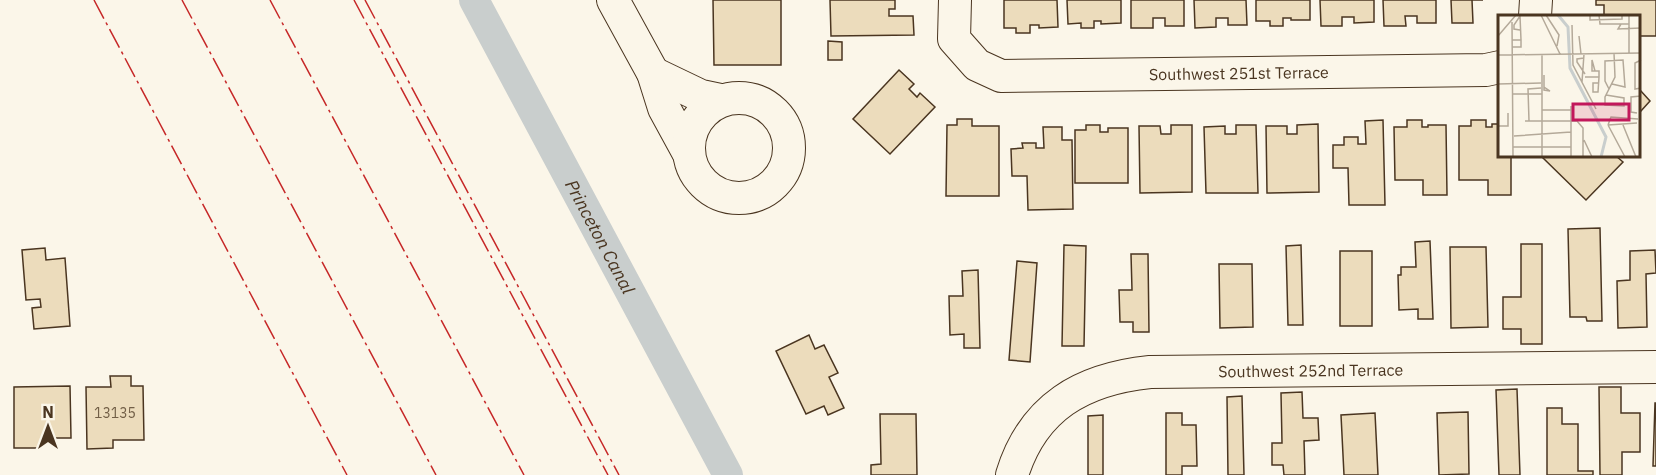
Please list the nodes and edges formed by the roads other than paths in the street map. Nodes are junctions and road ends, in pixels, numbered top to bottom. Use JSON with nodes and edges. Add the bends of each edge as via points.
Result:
{"nodes":[{"id":1,"x":613,"y":0,"type":"edge"},
{"id":2,"x":955,"y":0,"type":"edge"},
{"id":3,"x":1536,"y":0,"type":"edge"},
{"id":4,"x":1535,"y":15,"type":"edge"},
{"id":5,"x":1498,"y":67,"type":"edge"},
{"id":6,"x":653,"y":73,"type":"junction"},
{"id":7,"x":720,"y":100,"type":"junction"},
{"id":8,"x":688,"y":152,"type":"junction"},
{"id":9,"x":1656,"y":367,"type":"edge"},
{"id":10,"x":1012,"y":475,"type":"edge"}],
"edges":[{"from":1,"to":6,"type":"street"},
{"from":2,"to":5,"type":"street","name":"Southwest 251st Terrace","via":[[954,39],[977,65],[1001,76]]},
{"from":3,"to":4,"type":"street"},
{"from":6,"to":7,"type":"street","via":[[701,96]]},
{"from":6,"to":8,"type":"street","via":[[664,108]]},
{"from":7,"to":8,"type":"street","via":[[709,106],[692,126]]},
{"from":7,"to":8,"type":"street","via":[[748,98],[762,103],[782,121],[790,148],[782,175],[773,185],[748,198],[720,195],[698,178]]},
{"from":9,"to":10,"type":"street","name":"Southwest 252nd Terrace","via":[[1125,375],[1102,380],[1078,392],[1042,419],[1018,457]]}]}
